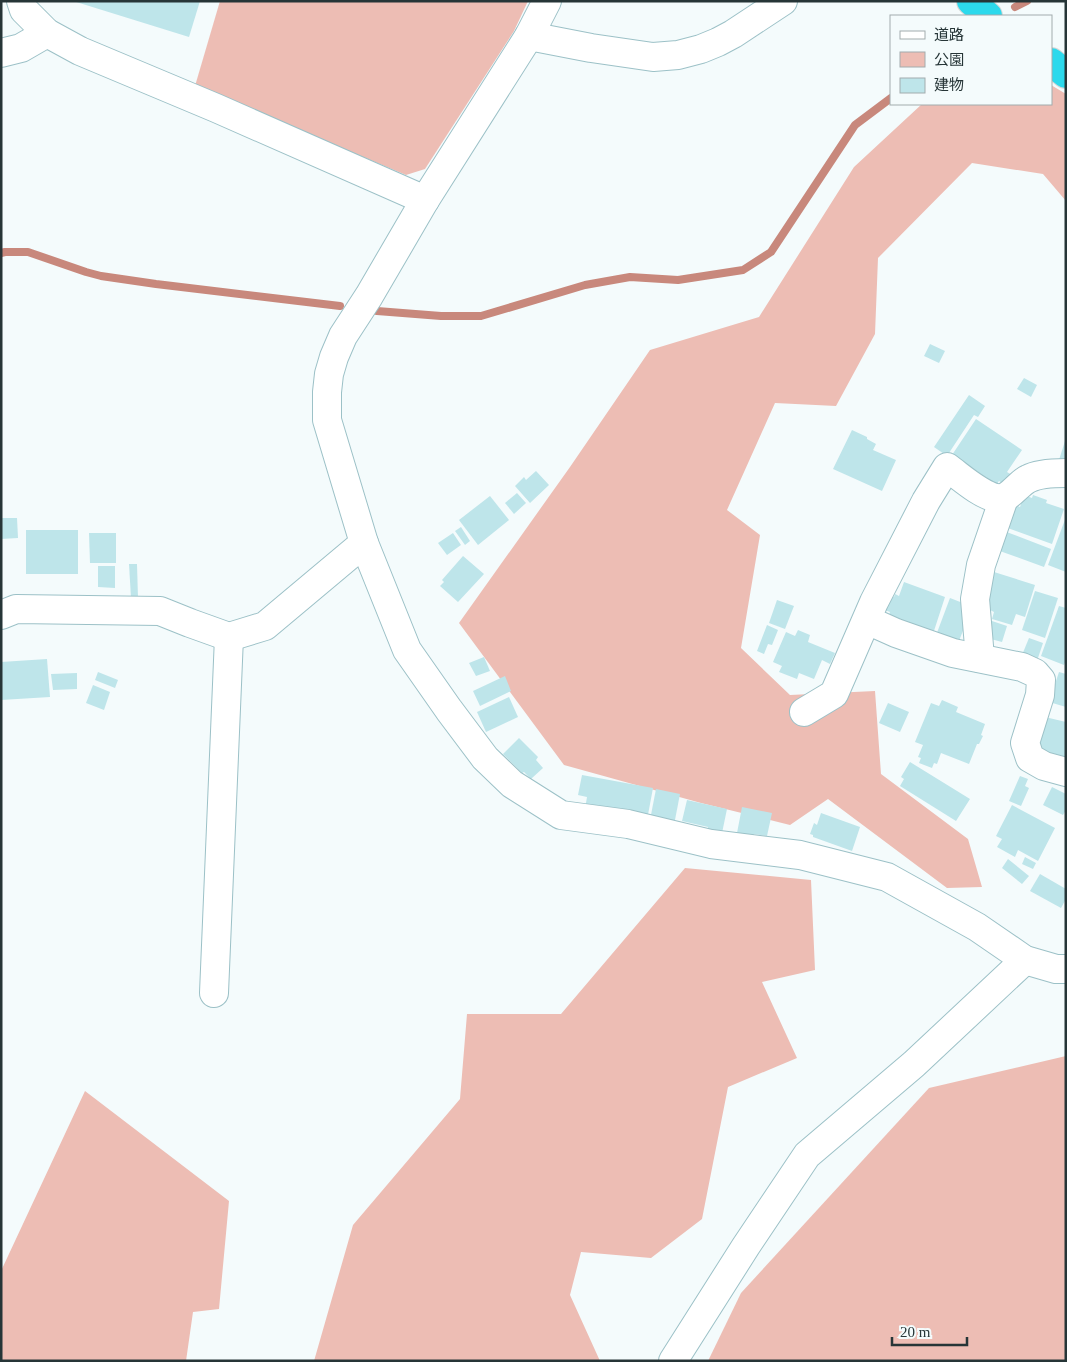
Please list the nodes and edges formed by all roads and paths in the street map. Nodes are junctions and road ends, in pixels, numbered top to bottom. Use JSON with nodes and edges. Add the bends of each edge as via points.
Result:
{"nodes":[{"id":1,"x":21,"y":1,"type":"edge"},
{"id":2,"x":547,"y":1,"type":"edge"},
{"id":3,"x":783,"y":1,"type":"edge"},
{"id":4,"x":47,"y":32,"type":"junction"},
{"id":5,"x":528,"y":36,"type":"junction"},
{"id":6,"x":1,"y":53,"type":"edge"},
{"id":7,"x":1052,"y":63,"type":"edge"},
{"id":8,"x":1066,"y":74,"type":"edge"},
{"id":9,"x":425,"y":200,"type":"junction"},
{"id":10,"x":1066,"y":474,"type":"edge"},
{"id":11,"x":1004,"y":498,"type":"junction"},
{"id":12,"x":364,"y":543,"type":"junction"},
{"id":13,"x":1,"y":615,"type":"edge"},
{"id":14,"x":866,"y":620,"type":"junction"},
{"id":15,"x":229,"y":637,"type":"junction"},
{"id":16,"x":980,"y":658,"type":"junction"},
{"id":17,"x":804,"y":712,"type":"dead end"},
{"id":18,"x":1066,"y":772,"type":"edge"},
{"id":19,"x":1025,"y":960,"type":"junction"},
{"id":20,"x":1066,"y":969,"type":"edge"},
{"id":21,"x":214,"y":993,"type":"dead end"},
{"id":22,"x":673,"y":1361,"type":"edge"}],
"edges":[{"from":1,"to":4,"type":"street","via":[[24,10]]},
{"from":2,"to":5,"type":"street"},
{"from":3,"to":5,"type":"street","via":[[718,42],[678,55],[653,57]]},
{"from":4,"to":6,"type":"street","via":[[21,48]]},
{"from":4,"to":9,"type":"street","via":[[80,51]]},
{"from":5,"to":9,"type":"street"},
{"from":7,"to":8,"type":"highway"},
{"from":9,"to":12,"type":"street","via":[[344,336],[329,374],[327,420]]},
{"from":10,"to":11,"type":"street","via":[[1055,472],[1028,479]]},
{"from":11,"to":14,"type":"street","via":[[985,494],[947,467],[926,500]]},
{"from":11,"to":16,"type":"street","via":[[981,565],[975,599]]},
{"from":12,"to":15,"type":"street","via":[[265,626]]},
{"from":12,"to":19,"type":"street","via":[[407,650],[485,758],[512,784],[561,814],[628,824],[712,844],[800,855],[887,876],[978,927]]},
{"from":13,"to":15,"type":"street","via":[[16,609],[160,611]]},
{"from":14,"to":16,"type":"street","via":[[953,653]]},
{"from":14,"to":17,"type":"street","via":[[834,694]]},
{"from":15,"to":21,"type":"street"},
{"from":16,"to":18,"type":"street","via":[[1022,667],[1041,680],[1040,695],[1025,743],[1030,758]]},
{"from":19,"to":20,"type":"street"},
{"from":19,"to":22,"type":"street","via":[[914,1064],[807,1155]]}]}
